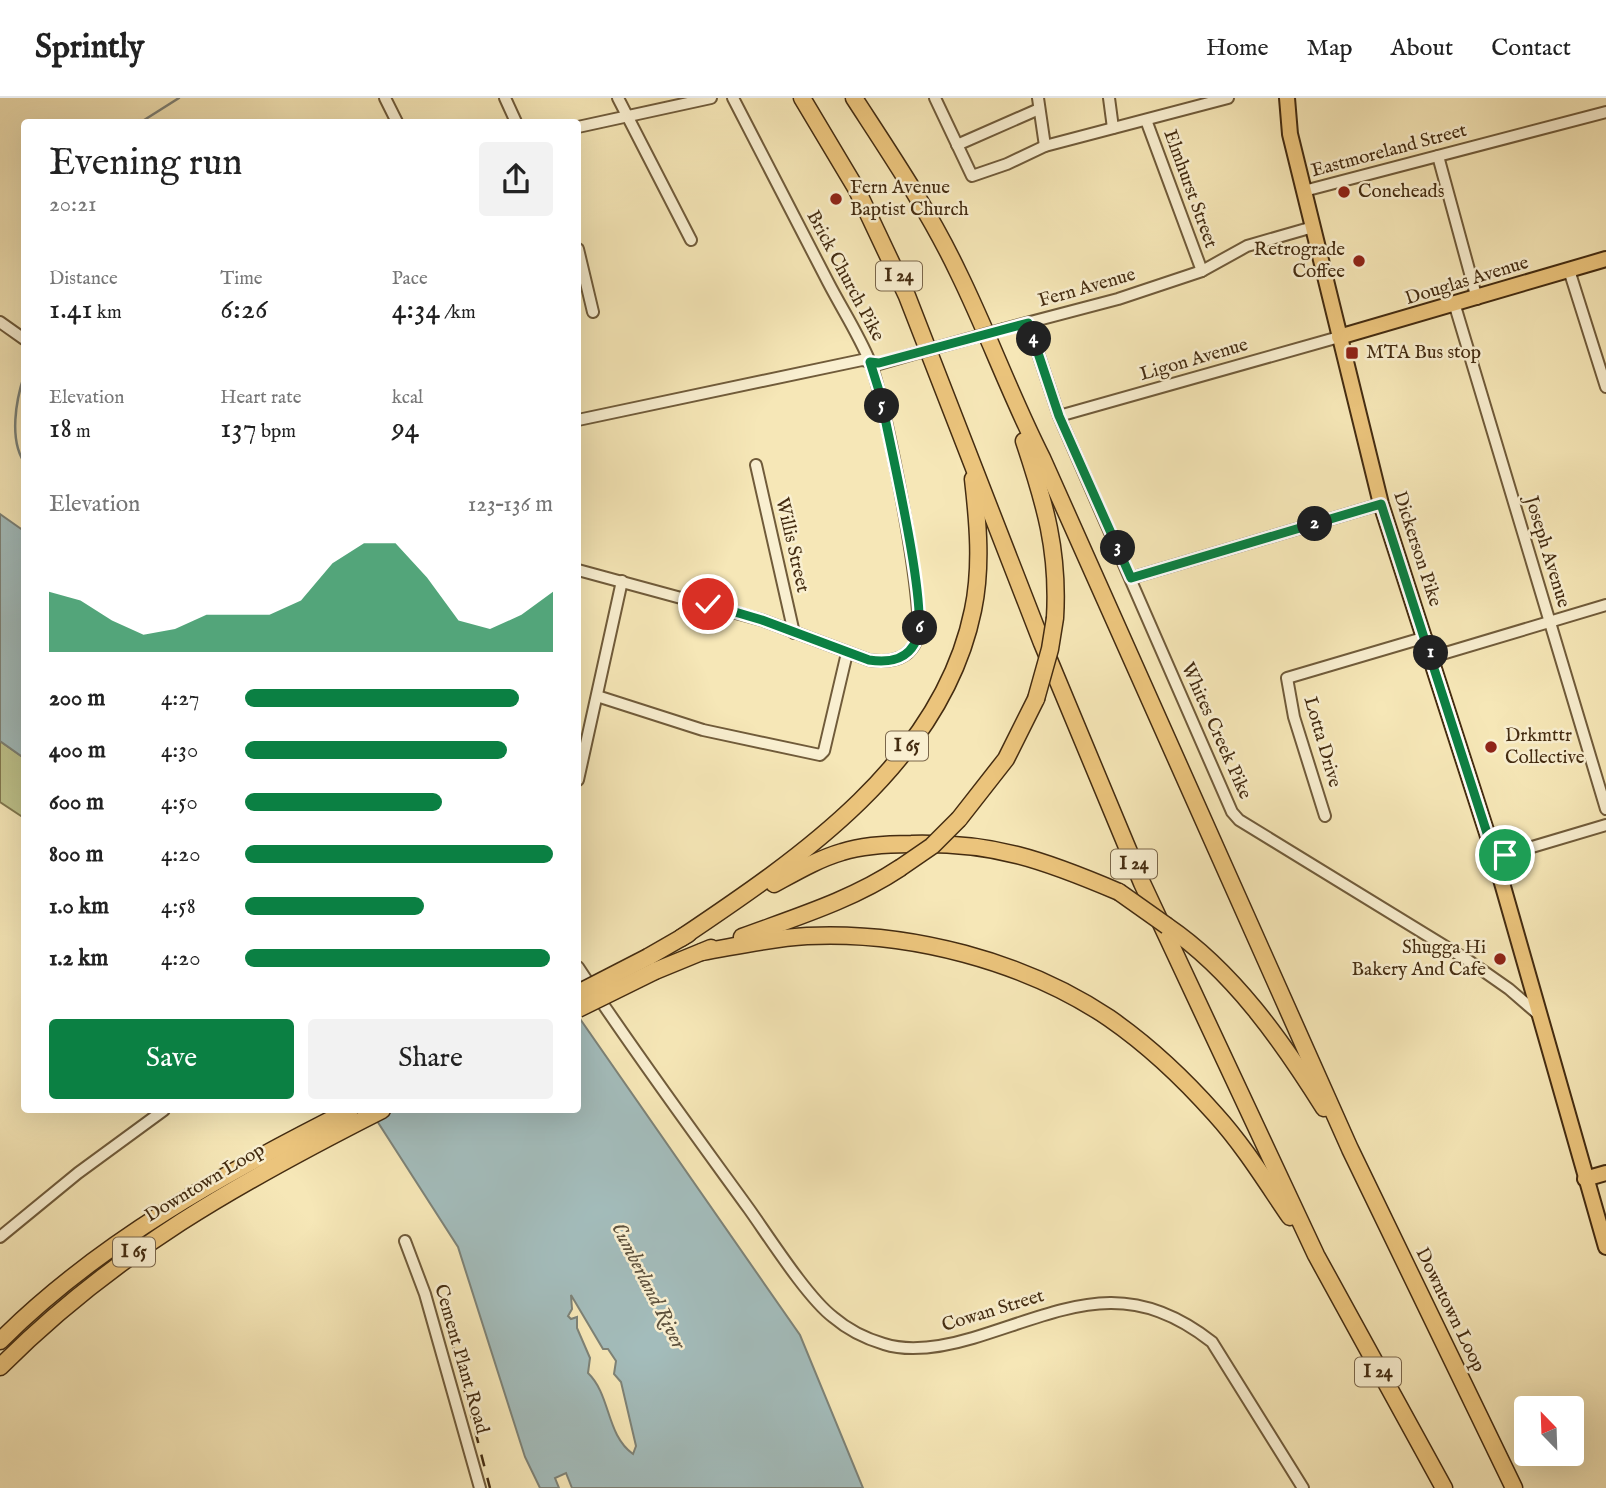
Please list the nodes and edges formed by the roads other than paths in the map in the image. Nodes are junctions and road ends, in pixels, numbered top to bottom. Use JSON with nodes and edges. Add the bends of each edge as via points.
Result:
{"nodes":[{"id":1,"x":385,"y":98,"type":"edge"},
{"id":2,"x":505,"y":98,"type":"edge"},
{"id":3,"x":618,"y":98,"type":"edge"},
{"id":4,"x":711,"y":98,"type":"edge"},
{"id":5,"x":733,"y":98,"type":"edge"},
{"id":6,"x":802,"y":98,"type":"edge"},
{"id":7,"x":854,"y":98,"type":"edge"},
{"id":8,"x":935,"y":98,"type":"edge"},
{"id":9,"x":1109,"y":98,"type":"edge"},
{"id":10,"x":1228,"y":98,"type":"edge"},
{"id":11,"x":1287,"y":98,"type":"edge"},
{"id":12,"x":1038,"y":104,"type":"edge"},
{"id":13,"x":1606,"y":112,"type":"edge"},
{"id":14,"x":627,"y":115,"type":"junction"},
{"id":15,"x":396,"y":119,"type":"edge"},
{"id":16,"x":515,"y":119,"type":"edge"},
{"id":17,"x":1146,"y":120,"type":"junction"},
{"id":18,"x":581,"y":126,"type":"edge"},
{"id":19,"x":1113,"y":128,"type":"junction"},
{"id":20,"x":957,"y":145,"type":"junction"},
{"id":21,"x":1045,"y":146,"type":"junction"},
{"id":22,"x":1438,"y":156,"type":"junction"},
{"id":23,"x":1304,"y":191,"type":"junction"},
{"id":24,"x":1313,"y":227,"type":"junction"},
{"id":25,"x":691,"y":240,"type":"dead end"},
{"id":26,"x":1606,"y":259,"type":"edge"},
{"id":27,"x":581,"y":262,"type":"edge"},
{"id":28,"x":1569,"y":270,"type":"junction"},
{"id":29,"x":1202,"y":271,"type":"junction"},
{"id":30,"x":1477,"y":299,"type":"junction"},
{"id":31,"x":1455,"y":306,"type":"junction"},
{"id":32,"x":593,"y":312,"type":"dead end"},
{"id":33,"x":0,"y":322,"type":"edge"},
{"id":34,"x":1028,"y":323,"type":"junction"},
{"id":35,"x":21,"y":337,"type":"edge"},
{"id":36,"x":1339,"y":337,"type":"junction"},
{"id":37,"x":870,"y":362,"type":"junction"},
{"id":38,"x":1606,"y":387,"type":"edge"},
{"id":39,"x":1007,"y":389,"type":"junction"},
{"id":40,"x":1059,"y":416,"type":"junction"},
{"id":41,"x":581,"y":419,"type":"edge"},
{"id":42,"x":756,"y":466,"type":"dead end"},
{"id":43,"x":972,"y":466,"type":"junction"},
{"id":44,"x":1381,"y":504,"type":"junction"},
{"id":45,"x":581,"y":571,"type":"edge"},
{"id":46,"x":1131,"y":578,"type":"junction"},
{"id":47,"x":622,"y":581,"type":"junction"},
{"id":48,"x":1606,"y":605,"type":"edge"},
{"id":49,"x":1549,"y":622,"type":"junction"},
{"id":50,"x":794,"y":632,"type":"junction"},
{"id":51,"x":1426,"y":637,"type":"junction"},
{"id":52,"x":847,"y":653,"type":"junction"},
{"id":53,"x":1432,"y":657,"type":"junction"},
{"id":54,"x":597,"y":696,"type":"junction"},
{"id":55,"x":581,"y":767,"type":"edge"},
{"id":56,"x":1606,"y":809,"type":"edge"},
{"id":57,"x":1325,"y":816,"type":"dead end"},
{"id":58,"x":1606,"y":825,"type":"edge"},
{"id":59,"x":1495,"y":858,"type":"junction"},
{"id":60,"x":681,"y":938,"type":"junction"},
{"id":61,"x":702,"y":952,"type":"junction"},
{"id":62,"x":651,"y":964,"type":"junction"},
{"id":63,"x":581,"y":971,"type":"edge"},
{"id":64,"x":581,"y":992,"type":"edge"},
{"id":65,"x":581,"y":1007,"type":"edge"},
{"id":66,"x":1538,"y":1014,"type":"junction"},
{"id":67,"x":160,"y":1113,"type":"edge"},
{"id":68,"x":345,"y":1113,"type":"edge"},
{"id":69,"x":375,"y":1113,"type":"edge"},
{"id":70,"x":1350,"y":1149,"type":"junction"},
{"id":71,"x":281,"y":1153,"type":"junction"},
{"id":72,"x":1606,"y":1173,"type":"edge"},
{"id":73,"x":1585,"y":1179,"type":"junction"},
{"id":74,"x":0,"y":1237,"type":"edge"},
{"id":75,"x":405,"y":1241,"type":"dead end"},
{"id":76,"x":1606,"y":1247,"type":"edge"},
{"id":77,"x":1315,"y":1255,"type":"junction"},
{"id":78,"x":0,"y":1341,"type":"edge"},
{"id":79,"x":0,"y":1367,"type":"edge"},
{"id":80,"x":480,"y":1488,"type":"edge"},
{"id":81,"x":1303,"y":1488,"type":"edge"},
{"id":82,"x":1444,"y":1488,"type":"edge"},
{"id":83,"x":1514,"y":1488,"type":"edge"}],
"edges":[{"from":1,"to":15,"type":"street"},
{"from":2,"to":16,"type":"street"},
{"from":3,"to":14,"type":"street"},
{"from":4,"to":14,"type":"street"},
{"from":5,"to":37,"type":"street","name":"Brick Church Pike"},
{"from":6,"to":43,"type":"highway","number":"I 24","via":[[886,247]]},
{"from":7,"to":39,"type":"highway","number":"I 24","via":[[922,203],[959,274]]},
{"from":8,"to":20,"type":"street"},
{"from":9,"to":19,"type":"street"},
{"from":10,"to":17,"type":"street"},
{"from":11,"to":23,"type":"main road","name":"Dickerson Pike","via":[[1290,134]]},
{"from":12,"to":20,"type":"street"},
{"from":12,"to":21,"type":"street"},
{"from":13,"to":22,"type":"street","name":"Eastmoreland Street"},
{"from":14,"to":18,"type":"street"},
{"from":14,"to":25,"type":"street"},
{"from":17,"to":19,"type":"street"},
{"from":17,"to":29,"type":"street","name":"Elmhurst Street"},
{"from":19,"to":21,"type":"street"},
{"from":20,"to":21,"type":"street","via":[[972,176]]},
{"from":22,"to":23,"type":"street","name":"Eastmoreland Street"},
{"from":22,"to":30,"type":"street"},
{"from":23,"to":24,"type":"main road","name":"Dickerson Pike"},
{"from":24,"to":29,"type":"street","name":"Fern Avenue","via":[[1247,246]]},
{"from":24,"to":36,"type":"main road","name":"Dickerson Pike"},
{"from":26,"to":28,"type":"main road","name":"Douglas Avenue"},
{"from":27,"to":32,"type":"street"},
{"from":28,"to":30,"type":"main road","name":"Douglas Avenue"},
{"from":28,"to":38,"type":"street"},
{"from":29,"to":34,"type":"street","name":"Fern Avenue"},
{"from":30,"to":31,"type":"main road","name":"Douglas Avenue"},
{"from":31,"to":36,"type":"main road","name":"Douglas Avenue"},
{"from":31,"to":49,"type":"street","name":"Joseph Avenue"},
{"from":33,"to":35,"type":"street"},
{"from":34,"to":37,"type":"street","name":"Fern Avenue","bridge":true},
{"from":34,"to":40,"type":"street","name":"Whites Creek Pike"},
{"from":36,"to":40,"type":"street","name":"Ligon Avenue"},
{"from":36,"to":44,"type":"main road","name":"Dickerson Pike"},
{"from":37,"to":41,"type":"street","name":"Fern Avenue","via":[[862,360]]},
{"from":37,"to":52,"type":"street","name":"Brick Church Pike","via":[[880,394],[920,627],[913,647],[899,659],[886,663]]},
{"from":39,"to":61,"type":"highway","number":"I 65","bridge":true,"via":[[1047,507],[1055,550],[1055,618],[1036,699],[1006,759],[932,846],[873,886]]},
{"from":39,"to":70,"type":"highway","number":"I 24"},
{"from":40,"to":46,"type":"street","name":"Whites Creek Pike"},
{"from":42,"to":50,"type":"street","name":"Willis Street"},
{"from":43,"to":60,"type":"highway","number":"I 65","via":[[979,570],[957,659],[939,700],[883,776],[849,811],[786,865]]},
{"from":43,"to":77,"type":"highway","number":"I 24","via":[[1142,883]]},
{"from":44,"to":46,"type":"street"},
{"from":44,"to":51,"type":"main road","name":"Dickerson Pike"},
{"from":45,"to":47,"type":"street"},
{"from":46,"to":66,"type":"street","name":"Whites Creek Pike","via":[[1239,820],[1469,961]]},
{"from":47,"to":50,"type":"street"},
{"from":47,"to":54,"type":"street"},
{"from":48,"to":49,"type":"street"},
{"from":49,"to":53,"type":"street"},
{"from":49,"to":56,"type":"street","name":"Joseph Avenue"},
{"from":50,"to":52,"type":"street"},
{"from":51,"to":53,"type":"main road","name":"Dickerson Pike"},
{"from":51,"to":57,"type":"street","name":"Lotta Drive","via":[[1287,678]]},
{"from":52,"to":54,"type":"street","via":[[820,755],[703,730]]},
{"from":53,"to":59,"type":"main road","name":"Dickerson Pike"},
{"from":54,"to":55,"type":"street"},
{"from":58,"to":59,"type":"street"},
{"from":59,"to":66,"type":"main road","name":"Dickerson Pike"},
{"from":60,"to":62,"type":"highway","number":"I 65"},
{"from":60,"to":70,"type":"highway","bridge":true,"via":[[807,866],[844,851],[888,844],[955,843],[1004,849],[1057,865],[1119,892],[1189,941],[1232,981]]},
{"from":61,"to":62,"type":"highway","number":"I 65"},
{"from":61,"to":77,"type":"highway","via":[[807,936],[856,936],[967,956],[1066,994],[1109,1018],[1149,1049],[1216,1115]]},
{"from":62,"to":64,"type":"highway","number":"I 65","bridge":true},
{"from":62,"to":65,"type":"highway","number":"I 65","bridge":true},
{"from":63,"to":81,"type":"street","name":"Cowan Street","via":[[773,1242],[832,1317],[884,1344],[926,1347],[949,1345],[1065,1307],[1130,1303],[1153,1309],[1212,1342]]},
{"from":66,"to":73,"type":"main road","name":"Dickerson Pike"},
{"from":67,"to":74,"type":"street"},
{"from":68,"to":71,"type":"highway","name":"Downtown Loop","number":"I 65"},
{"from":69,"to":71,"type":"highway","name":"Downtown Loop","number":"I 65"},
{"from":70,"to":83,"type":"highway","name":"Downtown Loop","number":"I 24"},
{"from":71,"to":78,"type":"highway","name":"Downtown Loop","number":"I 65","via":[[208,1184],[114,1246]]},
{"from":71,"to":79,"type":"highway","name":"Downtown Loop","number":"I 65","via":[[119,1262]]},
{"from":72,"to":73,"type":"main road"},
{"from":73,"to":76,"type":"main road","name":"Dickerson Pike"},
{"from":75,"to":80,"type":"street","name":"Cement Plant Road","via":[[425,1294]]},
{"from":77,"to":82,"type":"highway","number":"I 24"}]}
